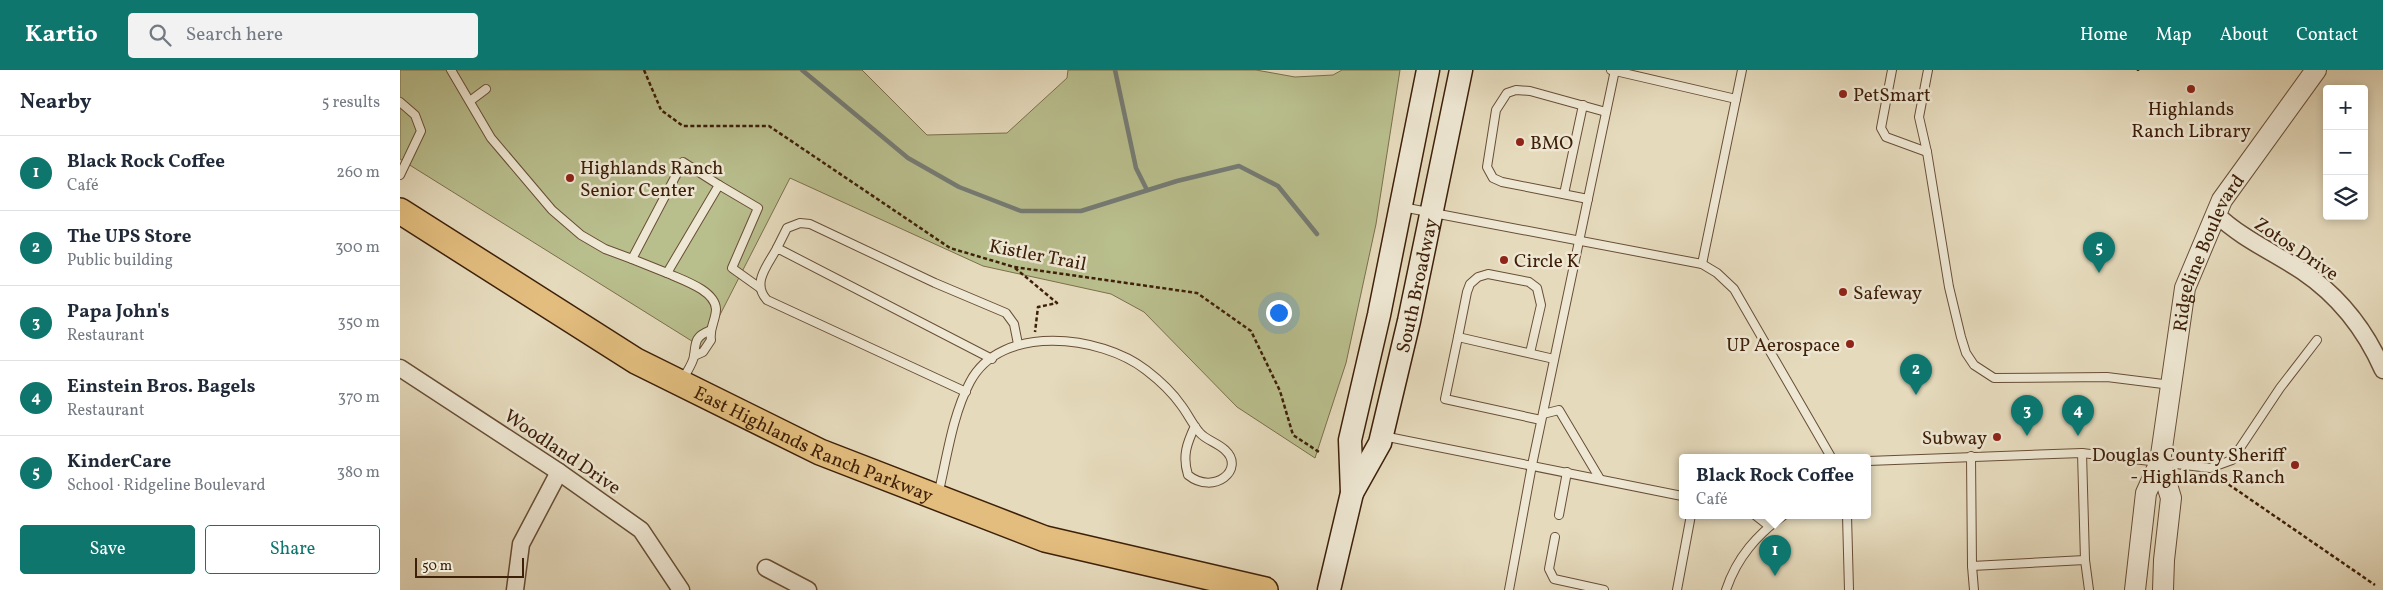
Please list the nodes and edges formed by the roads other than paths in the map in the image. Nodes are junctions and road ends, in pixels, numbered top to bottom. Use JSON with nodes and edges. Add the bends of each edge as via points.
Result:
{"nodes":[{"id":1,"x":451,"y":70,"type":"edge"},
{"id":2,"x":1428,"y":70,"type":"edge"},
{"id":3,"x":1461,"y":70,"type":"edge"},
{"id":4,"x":1614,"y":70,"type":"edge"},
{"id":5,"x":1742,"y":70,"type":"edge"},
{"id":6,"x":1892,"y":70,"type":"edge"},
{"id":7,"x":1928,"y":70,"type":"edge"},
{"id":8,"x":2316,"y":70,"type":"edge"},
{"id":9,"x":486,"y":88,"type":"dead end"},
{"id":10,"x":1736,"y":99,"type":"junction"},
{"id":11,"x":470,"y":101,"type":"junction"},
{"id":12,"x":400,"y":102,"type":"edge"},
{"id":13,"x":1583,"y":105,"type":"junction"},
{"id":14,"x":1606,"y":112,"type":"junction"},
{"id":15,"x":1928,"y":152,"type":"junction"},
{"id":16,"x":400,"y":175,"type":"edge"},
{"id":17,"x":719,"y":185,"type":"junction"},
{"id":18,"x":1564,"y":194,"type":"junction"},
{"id":19,"x":1588,"y":199,"type":"junction"},
{"id":20,"x":1402,"y":207,"type":"junction"},
{"id":21,"x":400,"y":211,"type":"edge"},
{"id":22,"x":1432,"y":213,"type":"junction"},
{"id":23,"x":2216,"y":214,"type":"junction"},
{"id":24,"x":1579,"y":240,"type":"junction"},
{"id":25,"x":777,"y":248,"type":"junction"},
{"id":26,"x":632,"y":259,"type":"junction"},
{"id":27,"x":1702,"y":264,"type":"junction"},
{"id":28,"x":667,"y":273,"type":"junction"},
{"id":29,"x":760,"y":288,"type":"junction"},
{"id":30,"x":1458,"y":337,"type":"junction"},
{"id":31,"x":2317,"y":340,"type":"dead end"},
{"id":32,"x":1018,"y":344,"type":"junction"},
{"id":33,"x":1530,"y":354,"type":"junction"},
{"id":34,"x":992,"y":359,"type":"junction"},
{"id":35,"x":1554,"y":359,"type":"junction"},
{"id":36,"x":400,"y":368,"type":"edge"},
{"id":37,"x":2383,"y":370,"type":"edge"},
{"id":38,"x":681,"y":383,"type":"junction"},
{"id":39,"x":2171,"y":385,"type":"junction"},
{"id":40,"x":966,"y":392,"type":"junction"},
{"id":41,"x":1542,"y":417,"type":"junction"},
{"id":42,"x":1195,"y":426,"type":"junction"},
{"id":43,"x":1382,"y":436,"type":"junction"},
{"id":44,"x":2082,"y":453,"type":"junction"},
{"id":45,"x":1829,"y":454,"type":"edge"},
{"id":46,"x":1971,"y":456,"type":"junction"},
{"id":47,"x":1871,"y":461,"type":"edge"},
{"id":48,"x":2160,"y":462,"type":"junction"},
{"id":49,"x":1532,"y":465,"type":"junction"},
{"id":50,"x":559,"y":472,"type":"junction"},
{"id":51,"x":1568,"y":472,"type":"junction"},
{"id":52,"x":1600,"y":479,"type":"junction"},
{"id":53,"x":1352,"y":494,"type":"junction"},
{"id":54,"x":1679,"y":495,"type":"edge"},
{"id":55,"x":937,"y":497,"type":"junction"},
{"id":56,"x":1559,"y":515,"type":"dead end"},
{"id":57,"x":1690,"y":519,"type":"edge"},
{"id":58,"x":1760,"y":519,"type":"edge"},
{"id":59,"x":1779,"y":519,"type":"edge"},
{"id":60,"x":1846,"y":519,"type":"edge"},
{"id":61,"x":1769,"y":526,"type":"junction"},
{"id":62,"x":1555,"y":537,"type":"dead end"},
{"id":63,"x":2085,"y":560,"type":"junction"},
{"id":64,"x":1972,"y":566,"type":"junction"},
{"id":65,"x":766,"y":568,"type":"dead end"},
{"id":66,"x":515,"y":590,"type":"edge"},
{"id":67,"x":681,"y":590,"type":"edge"},
{"id":68,"x":808,"y":590,"type":"edge"},
{"id":69,"x":1265,"y":590,"type":"edge"},
{"id":70,"x":1329,"y":590,"type":"edge"},
{"id":71,"x":1509,"y":590,"type":"edge"},
{"id":72,"x":1604,"y":590,"type":"edge"},
{"id":73,"x":1676,"y":590,"type":"edge"},
{"id":74,"x":1726,"y":590,"type":"edge"},
{"id":75,"x":1849,"y":590,"type":"edge"},
{"id":76,"x":1974,"y":590,"type":"edge"},
{"id":77,"x":2089,"y":590,"type":"edge"},
{"id":78,"x":2135,"y":590,"type":"edge"},
{"id":79,"x":2163,"y":590,"type":"edge"}],
"edges":[{"from":1,"to":11,"type":"lane"},
{"from":2,"to":20,"type":"main road","name":"South Broadway"},
{"from":3,"to":22,"type":"main road","name":"South Broadway"},
{"from":4,"to":10,"type":"lane"},
{"from":4,"to":14,"type":"lane"},
{"from":5,"to":10,"type":"lane"},
{"from":6,"to":15,"type":"lane","via":[[1881,128],[1886,137]]},
{"from":7,"to":15,"type":"lane","via":[[1919,117]]},
{"from":8,"to":23,"type":"street","name":"Ridgeline Boulevard","via":[[2222,200]]},
{"from":9,"to":11,"type":"lane"},
{"from":10,"to":27,"type":"lane"},
{"from":11,"to":26,"type":"lane","via":[[491,138],[552,210],[581,235],[606,250]]},
{"from":12,"to":16,"type":"lane","via":[[415,115],[420,131]]},
{"from":13,"to":14,"type":"lane"},
{"from":13,"to":18,"type":"lane"},
{"from":13,"to":18,"type":"lane","via":[[1516,90],[1507,93],[1496,110],[1487,167],[1493,178]]},
{"from":14,"to":19,"type":"lane"},
{"from":15,"to":39,"type":"lane","via":[[1949,286],[1966,353],[1974,365],[1994,378],[2107,377]]},
{"from":17,"to":26,"type":"lane","via":[[683,162]]},
{"from":17,"to":28,"type":"lane"},
{"from":17,"to":29,"type":"lane","via":[[758,208],[732,268]]},
{"from":18,"to":19,"type":"lane"},
{"from":19,"to":24,"type":"lane"},
{"from":20,"to":22,"type":"lane"},
{"from":20,"to":53,"type":"main road","name":"South Broadway","via":[[1350,440]]},
{"from":21,"to":38,"type":"main road","name":"East Highlands Ranch Parkway","via":[[636,360]]},
{"from":22,"to":24,"type":"lane"},
{"from":22,"to":43,"type":"main road","name":"South Broadway"},
{"from":23,"to":37,"type":"street","name":"Zotos Drive","via":[[2231,228],[2302,271],[2334,296],[2360,328]]},
{"from":23,"to":39,"type":"street","name":"Ridgeline Boulevard","via":[[2185,288]]},
{"from":24,"to":27,"type":"lane"},
{"from":24,"to":35,"type":"lane"},
{"from":25,"to":29,"type":"lane","via":[[760,281]]},
{"from":25,"to":32,"type":"lane","via":[[787,228],[800,222],[810,224],[1006,313],[1014,324]]},
{"from":25,"to":34,"type":"lane"},
{"from":26,"to":28,"type":"lane"},
{"from":27,"to":45,"type":"lane","via":[[1734,289]]},
{"from":28,"to":38,"type":"lane","via":[[708,294],[716,310],[709,331],[711,340],[703,352],[694,356]]},
{"from":29,"to":40,"type":"lane","via":[[767,300]]},
{"from":30,"to":33,"type":"lane"},
{"from":30,"to":33,"type":"lane","via":[[1466,292],[1478,277],[1488,274],[1529,282],[1539,292],[1541,305]]},
{"from":30,"to":41,"type":"lane","via":[[1445,399]]},
{"from":31,"to":48,"type":"lane","via":[[2232,460],[2210,468]]},
{"from":32,"to":34,"type":"lane"},
{"from":32,"to":42,"type":"lane","via":[[1063,340],[1120,355],[1145,369],[1160,383]]},
{"from":33,"to":35,"type":"lane"},
{"from":34,"to":40,"type":"lane","via":[[971,380]]},
{"from":35,"to":41,"type":"lane"},
{"from":36,"to":50,"type":"street","name":"Woodland Drive"},
{"from":38,"to":55,"type":"main road","name":"East Highlands Ranch Parkway","via":[[820,452]]},
{"from":39,"to":48,"type":"street","name":"Ridgeline Boulevard"},
{"from":40,"to":55,"type":"lane"},
{"from":41,"to":49,"type":"lane"},
{"from":41,"to":52,"type":"lane","via":[[1559,410]]},
{"from":42,"to":42,"type":"lane","via":[[1201,435],[1230,457],[1228,475],[1218,482],[1204,483],[1188,475],[1186,449]]},
{"from":43,"to":49,"type":"lane"},
{"from":43,"to":53,"type":"main road","name":"South Broadway"},
{"from":44,"to":46,"type":"lane"},
{"from":44,"to":48,"type":"lane"},
{"from":44,"to":63,"type":"lane"},
{"from":46,"to":47,"type":"lane"},
{"from":46,"to":64,"type":"lane"},
{"from":48,"to":78,"type":"street","name":"Ridgeline Boulevard","via":[[2146,494]]},
{"from":48,"to":79,"type":"street","name":"Ridgeline Boulevard","via":[[2171,498]]},
{"from":49,"to":51,"type":"lane"},
{"from":49,"to":71,"type":"lane"},
{"from":50,"to":66,"type":"street","via":[[521,544]]},
{"from":50,"to":67,"type":"street","name":"Woodland Drive","via":[[641,530]]},
{"from":51,"to":52,"type":"lane"},
{"from":51,"to":56,"type":"lane"},
{"from":52,"to":54,"type":"lane"},
{"from":53,"to":70,"type":"main road","name":"South Broadway"},
{"from":55,"to":69,"type":"main road","name":"East Highlands Ranch Parkway","via":[[1045,538]]},
{"from":57,"to":73,"type":"lane"},
{"from":58,"to":61,"type":"lane"},
{"from":59,"to":61,"type":"lane"},
{"from":60,"to":75,"type":"lane"},
{"from":61,"to":74,"type":"lane","via":[[1743,553]]},
{"from":62,"to":72,"type":"lane","via":[[1549,569],[1554,579]]},
{"from":63,"to":64,"type":"lane"},
{"from":63,"to":77,"type":"lane"},
{"from":64,"to":76,"type":"lane"},
{"from":65,"to":68,"type":"street"}]}
